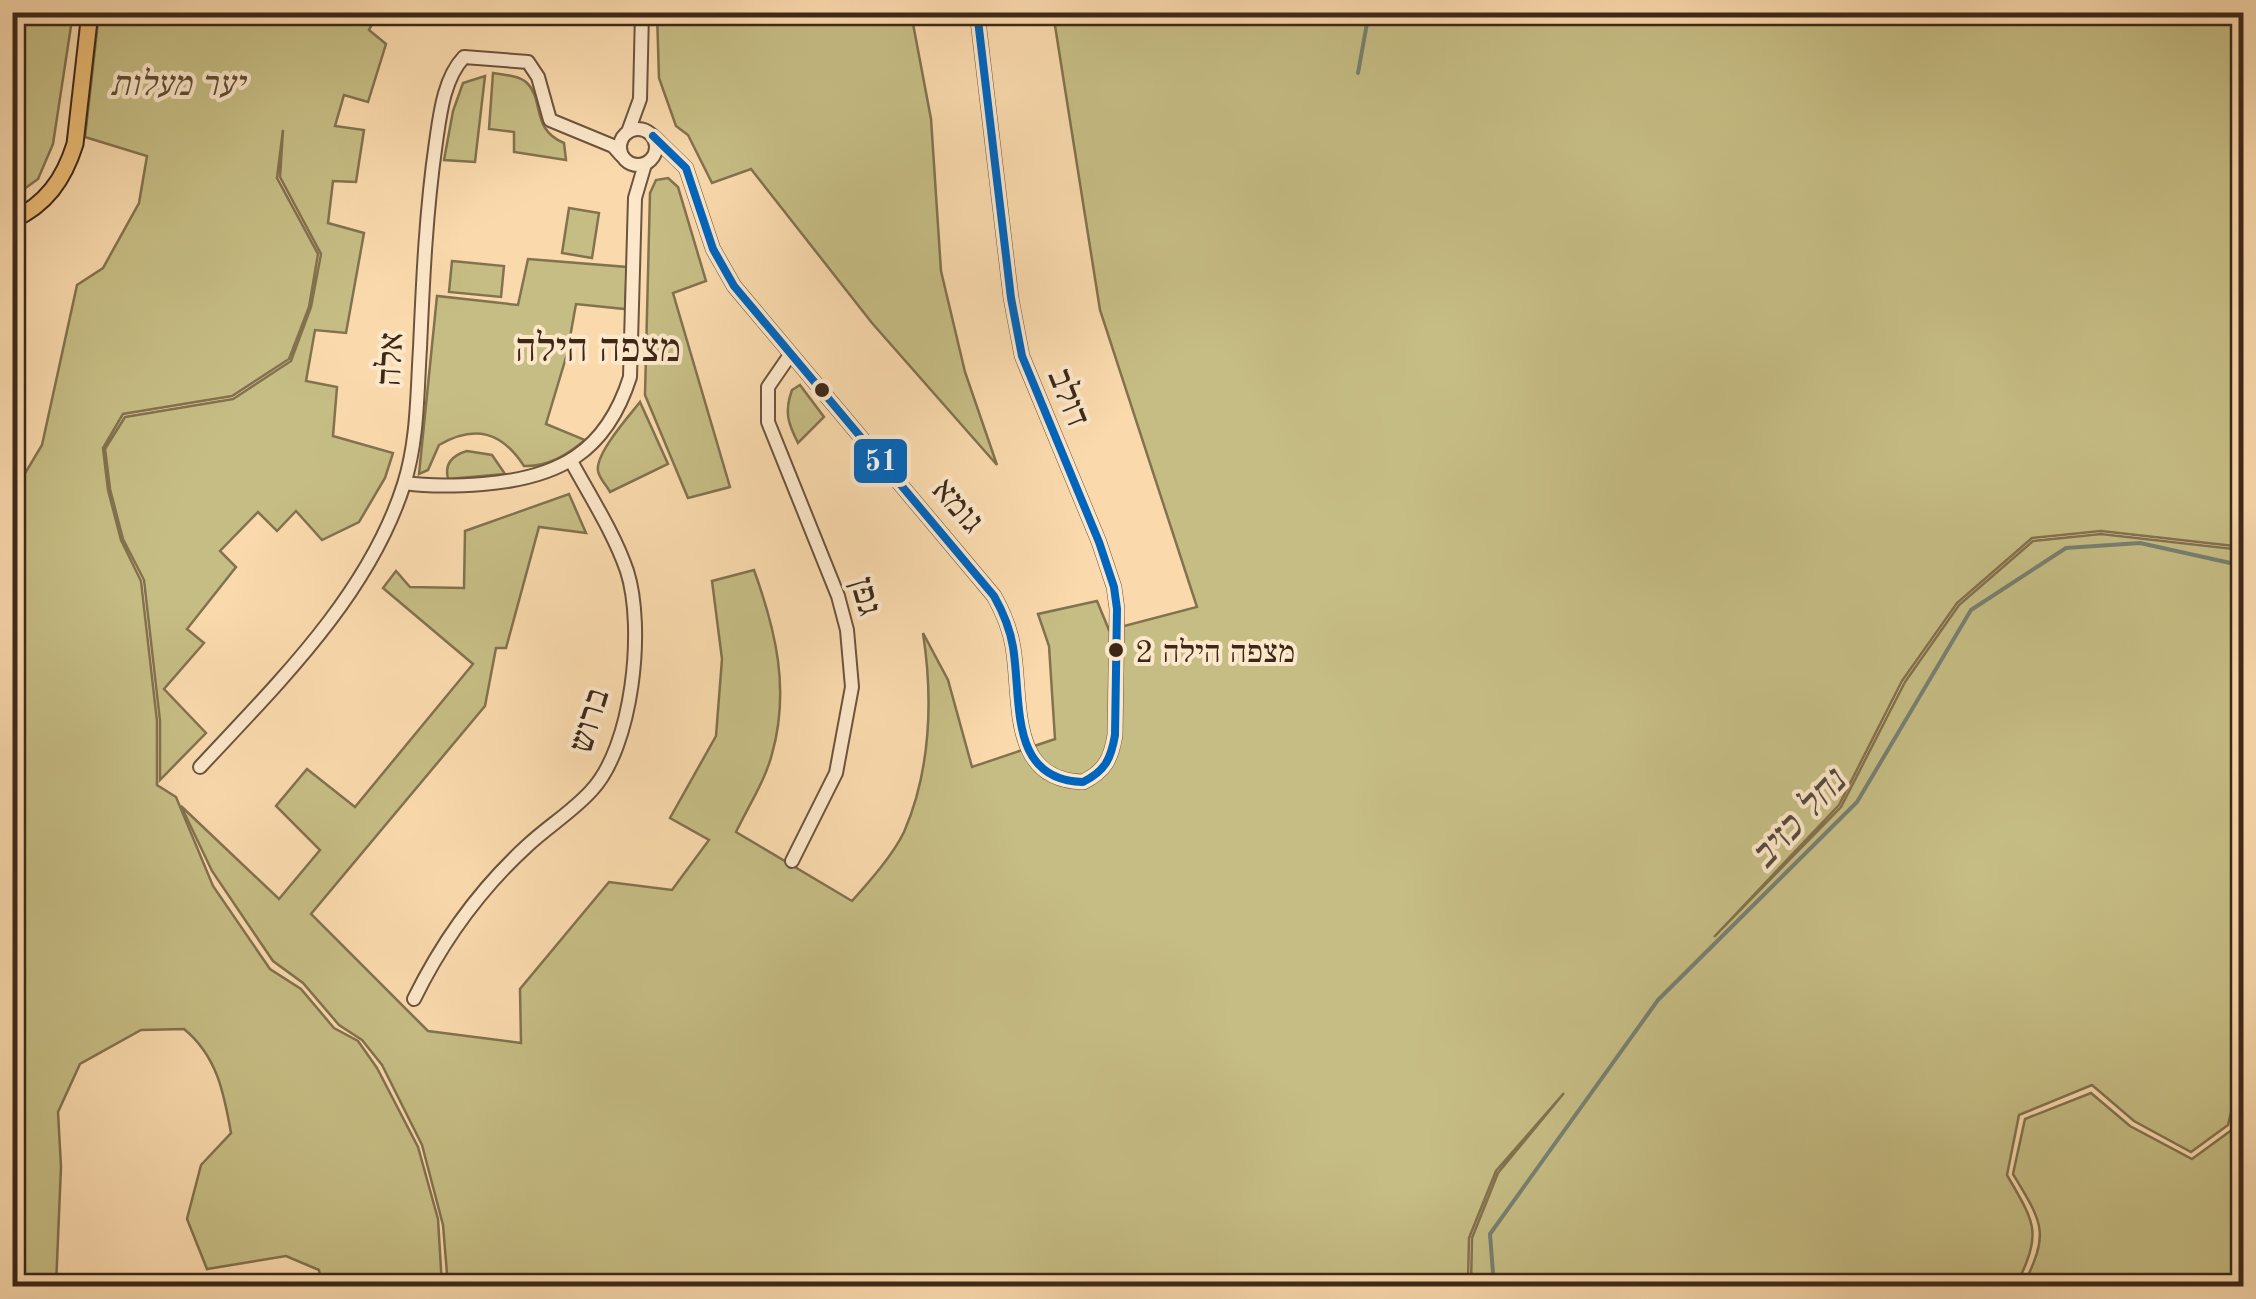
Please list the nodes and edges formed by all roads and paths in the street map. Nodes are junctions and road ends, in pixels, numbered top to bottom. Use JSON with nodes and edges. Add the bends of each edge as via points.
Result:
{"nodes":[{"id":1,"x":90,"y":12,"type":"edge"},
{"id":2,"x":642,"y":12,"type":"edge"},
{"id":3,"x":977,"y":12,"type":"edge"},
{"id":4,"x":641,"y":86,"type":"junction"},
{"id":5,"x":650,"y":133,"type":"junction"},
{"id":6,"x":586,"y":134,"type":"junction"},
{"id":7,"x":625,"y":134,"type":"junction"},
{"id":8,"x":623,"y":157,"type":"junction"},
{"id":9,"x":648,"y":162,"type":"junction"},
{"id":10,"x":686,"y":168,"type":"junction"},
{"id":11,"x":636,"y":198,"type":"junction"},
{"id":12,"x":12,"y":220,"type":"edge"},
{"id":13,"x":790,"y":356,"type":"junction"},
{"id":14,"x":571,"y":461,"type":"junction"},
{"id":15,"x":405,"y":483,"type":"junction"},
{"id":16,"x":200,"y":767,"type":"dead end"},
{"id":17,"x":1083,"y":782,"type":"joint"},
{"id":18,"x":792,"y":861,"type":"dead end"},
{"id":19,"x":414,"y":999,"type":"dead end"}],
"edges":[{"from":1,"to":12,"type":"main road","via":[[69,162],[45,198]]},
{"from":2,"to":4,"type":"street"},
{"from":3,"to":17,"type":"street","name":"דולב","via":[[1022,356],[1116,598],[1116,735],[1106,766]]},
{"from":4,"to":5,"type":"street"},
{"from":4,"to":7,"type":"street"},
{"from":5,"to":7,"type":"street"},
{"from":5,"to":9,"type":"street","via":[[656,148]]},
{"from":5,"to":10,"type":"street"},
{"from":6,"to":7,"type":"street","name":"אלה"},
{"from":6,"to":8,"type":"street","name":"אלה"},
{"from":6,"to":15,"type":"street","name":"אלה","via":[[550,120],[528,62],[464,57],[451,76],[427,211],[416,430]]},
{"from":7,"to":8,"type":"street"},
{"from":8,"to":9,"type":"street","via":[[632,165]]},
{"from":8,"to":11,"type":"street"},
{"from":9,"to":10,"type":"street","via":[[673,159]]},
{"from":9,"to":11,"type":"street"},
{"from":10,"to":13,"type":"street","name":"גומא","via":[[722,269]]},
{"from":11,"to":14,"type":"street","via":[[630,377],[610,421]]},
{"from":13,"to":17,"type":"street","name":"גומא","via":[[994,596],[1012,644],[1028,750],[1043,772]]},
{"from":13,"to":18,"type":"street","name":"גפן","via":[[768,387],[768,422],[838,596],[852,687],[836,774]]},
{"from":14,"to":15,"type":"street","via":[[510,482]]},
{"from":14,"to":19,"type":"street","name":"ברוש","via":[[622,557],[633,596],[633,662],[622,726],[594,789],[478,894]]},
{"from":15,"to":16,"type":"street","name":"אלה","via":[[332,617]]}]}
